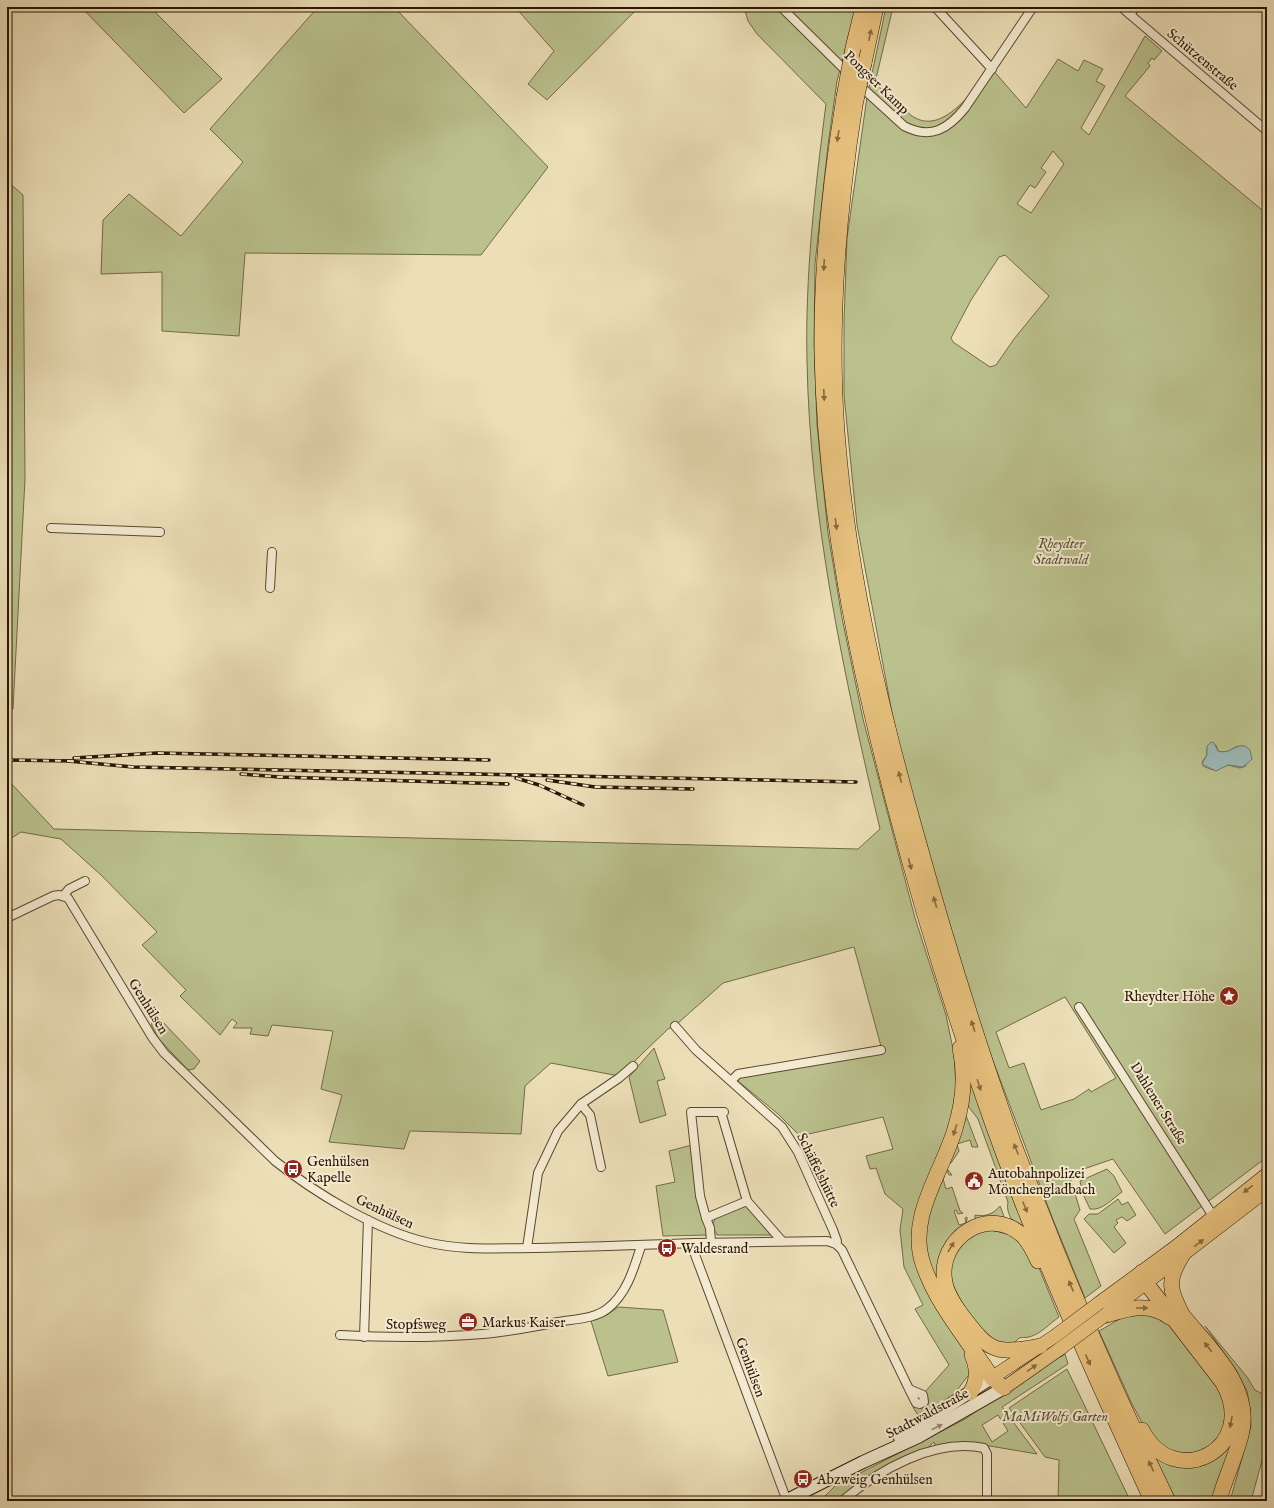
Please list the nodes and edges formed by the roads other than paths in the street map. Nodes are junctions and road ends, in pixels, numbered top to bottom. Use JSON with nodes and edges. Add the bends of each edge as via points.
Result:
{"nodes":[{"id":1,"x":781,"y":7,"type":"edge"},
{"id":2,"x":863,"y":7,"type":"edge"},
{"id":3,"x":876,"y":7,"type":"edge"},
{"id":4,"x":935,"y":7,"type":"edge"},
{"id":5,"x":1032,"y":7,"type":"edge"},
{"id":6,"x":1121,"y":7,"type":"edge"},
{"id":7,"x":1136,"y":7,"type":"edge"},
{"id":8,"x":1130,"y":14,"type":"junction"},
{"id":9,"x":992,"y":69,"type":"junction"},
{"id":10,"x":850,"y":101,"type":"junction"},
{"id":11,"x":1267,"y":131,"type":"edge"},
{"id":12,"x":51,"y":528,"type":"dead end"},
{"id":13,"x":160,"y":532,"type":"dead end"},
{"id":14,"x":272,"y":552,"type":"dead end"},
{"id":15,"x":270,"y":588,"type":"dead end"},
{"id":16,"x":84,"y":881,"type":"dead end"},
{"id":17,"x":63,"y":896,"type":"junction"},
{"id":18,"x":7,"y":918,"type":"edge"},
{"id":19,"x":946,"y":982,"type":"junction"},
{"id":20,"x":1079,"y":1007,"type":"dead end"},
{"id":21,"x":675,"y":1026,"type":"dead end"},
{"id":22,"x":881,"y":1050,"type":"dead end"},
{"id":23,"x":633,"y":1066,"type":"dead end"},
{"id":24,"x":731,"y":1080,"type":"junction"},
{"id":25,"x":582,"y":1104,"type":"junction"},
{"id":26,"x":602,"y":1167,"type":"dead end"},
{"id":27,"x":1267,"y":1174,"type":"edge"},
{"id":28,"x":1267,"y":1190,"type":"edge"},
{"id":29,"x":747,"y":1201,"type":"junction"},
{"id":30,"x":1213,"y":1216,"type":"junction"},
{"id":31,"x":706,"y":1218,"type":"junction"},
{"id":32,"x":368,"y":1220,"type":"junction"},
{"id":33,"x":782,"y":1241,"type":"junction"},
{"id":34,"x":711,"y":1242,"type":"junction"},
{"id":35,"x":694,"y":1243,"type":"junction"},
{"id":36,"x":836,"y":1244,"type":"junction"},
{"id":37,"x":641,"y":1246,"type":"junction"},
{"id":38,"x":527,"y":1248,"type":"junction"},
{"id":39,"x":1182,"y":1256,"type":"junction"},
{"id":40,"x":1147,"y":1278,"type":"junction"},
{"id":41,"x":957,"y":1309,"type":"junction"},
{"id":42,"x":1102,"y":1309,"type":"junction"},
{"id":43,"x":1067,"y":1312,"type":"junction"},
{"id":44,"x":1179,"y":1320,"type":"junction"},
{"id":45,"x":961,"y":1333,"type":"junction"},
{"id":46,"x":340,"y":1335,"type":"dead end"},
{"id":47,"x":364,"y":1337,"type":"junction"},
{"id":48,"x":1040,"y":1346,"type":"junction"},
{"id":49,"x":1103,"y":1361,"type":"junction"},
{"id":50,"x":996,"y":1376,"type":"junction"},
{"id":51,"x":1004,"y":1388,"type":"junction"},
{"id":52,"x":909,"y":1389,"type":"dead end"},
{"id":53,"x":970,"y":1393,"type":"junction"},
{"id":54,"x":863,"y":1462,"type":"junction"},
{"id":55,"x":786,"y":1501,"type":"edge"},
{"id":56,"x":842,"y":1501,"type":"edge"},
{"id":57,"x":987,"y":1501,"type":"edge"},
{"id":58,"x":1152,"y":1501,"type":"edge"},
{"id":59,"x":1168,"y":1501,"type":"edge"},
{"id":60,"x":1219,"y":1501,"type":"edge"}],
"edges":[{"from":1,"to":9,"type":"street","name":"Pongser Kamp","via":[[868,94],[910,130],[934,132],[948,126],[965,108]]},
{"from":2,"to":10,"type":"highway","bridge":true,"via":[[853,48]]},
{"from":10,"to":3,"type":"highway","one_way":true,"bridge":true,"via":[[864,63]]},
{"from":4,"to":9,"type":"street"},
{"from":5,"to":9,"type":"street","name":"Pongser Kamp"},
{"from":6,"to":8,"type":"street","name":"Schützenstraße"},
{"from":7,"to":8,"type":"street"},
{"from":8,"to":11,"type":"street","name":"Schützenstraße"},
{"from":10,"to":19,"type":"highway","one_way":true,"via":[[832,168],[823,291],[825,418],[831,489],[852,620],[883,763],[921,904]]},
{"from":49,"to":10,"type":"highway","one_way":true,"via":[[1014,1143],[953,963],[902,782],[872,657],[857,582],[837,432],[834,329]]},
{"from":12,"to":13,"type":"street"},
{"from":14,"to":15,"type":"street"},
{"from":16,"to":17,"type":"street","via":[[69,889]]},
{"from":17,"to":18,"type":"street","via":[[53,896]]},
{"from":17,"to":32,"type":"street","name":"Genhülsen","via":[[68,898],[164,1053],[275,1161]]},
{"from":19,"to":43,"type":"highway","one_way":true,"via":[[985,1103]]},
{"from":19,"to":45,"type":"highway","one_way":true,"via":[[964,1075],[955,1130],[925,1204],[919,1243],[922,1264],[928,1277]]},
{"from":20,"to":30,"type":"street","name":"Dahlener Straße"},
{"from":21,"to":24,"type":"street","name":"Schäffelshütte","via":[[696,1050]]},
{"from":22,"to":24,"type":"street","via":[[738,1074]]},
{"from":23,"to":25,"type":"street"},
{"from":24,"to":36,"type":"street","name":"Schäffelshütte","via":[[782,1127],[790,1139],[833,1230]]},
{"from":25,"to":26,"type":"street","via":[[590,1115]]},
{"from":25,"to":38,"type":"street","via":[[558,1131],[538,1174]]},
{"from":27,"to":30,"type":"main road","one_way":true},
{"from":39,"to":28,"type":"main road","one_way":true},
{"from":29,"to":31,"type":"street"},
{"from":29,"to":31,"type":"street","via":[[722,1112],[691,1112],[700,1196]]},
{"from":29,"to":33,"type":"street"},
{"from":30,"to":40,"type":"main road","via":[[1174,1248]]},
{"from":31,"to":34,"type":"street"},
{"from":32,"to":38,"type":"street","name":"Genhülsen","via":[[408,1237],[446,1246],[494,1250]]},
{"from":32,"to":47,"type":"street"},
{"from":33,"to":34,"type":"street","name":"Genhülsen"},
{"from":33,"to":36,"type":"street","name":"Genhülsen","via":[[827,1241]]},
{"from":34,"to":35,"type":"street","name":"Genhülsen"},
{"from":35,"to":37,"type":"street","name":"Genhülsen"},
{"from":35,"to":55,"type":"street","name":"Genhülsen","via":[[694,1252]]},
{"from":36,"to":52,"type":"street","via":[[842,1250]]},
{"from":37,"to":38,"type":"street","name":"Genhülsen"},
{"from":37,"to":47,"type":"street","name":"Stopfsweg","via":[[624,1289],[613,1304],[599,1314],[484,1334],[409,1338]]},
{"from":39,"to":40,"type":"main road"},
{"from":39,"to":44,"type":"highway","via":[[1174,1268],[1171,1283]]},
{"from":40,"to":42,"type":"main road"},
{"from":40,"to":44,"type":"highway"},
{"from":41,"to":43,"type":"highway","one_way":true,"via":[[945,1284],[944,1268],[947,1254],[954,1242],[967,1230],[994,1224],[1012,1229],[1028,1242],[1050,1286]]},
{"from":41,"to":48,"type":"highway","via":[[981,1340],[993,1348],[1011,1351]]},
{"from":41,"to":50,"type":"highway"},
{"from":42,"to":44,"type":"highway","one_way":true,"via":[[1147,1307]]},
{"from":42,"to":48,"type":"main road","bridge":true},
{"from":51,"to":42,"type":"main road","one_way":true,"bridge":true,"via":[[1061,1348]]},
{"from":43,"to":58,"type":"highway","one_way":true},
{"from":44,"to":49,"type":"highway","one_way":true,"via":[[1223,1382],[1232,1404],[1232,1424],[1227,1436],[1208,1455],[1192,1460],[1179,1460],[1166,1456],[1154,1448],[1145,1437],[1126,1398]]},
{"from":60,"to":44,"type":"highway","one_way":true,"via":[[1242,1432],[1243,1409],[1232,1378]]},
{"from":45,"to":50,"type":"highway"},
{"from":45,"to":53,"type":"highway","via":[[972,1352],[976,1366],[976,1381]]},
{"from":46,"to":47,"type":"street","name":"Stopfsweg"},
{"from":48,"to":50,"type":"main road"},
{"from":59,"to":49,"type":"highway","one_way":true},
{"from":50,"to":51,"type":"highway"},
{"from":50,"to":53,"type":"main road","name":"Stadtwaldstraße"},
{"from":54,"to":51,"type":"main road","name":"Stadtwaldstraße","one_way":true,"via":[[946,1423]]},
{"from":53,"to":54,"type":"main road","name":"Stadtwaldstraße"},
{"from":54,"to":55,"type":"main road","name":"Stadtwaldstraße"},
{"from":56,"to":57,"type":"street","via":[[866,1482],[903,1462],[936,1450],[964,1445],[984,1448],[987,1454]]}]}
